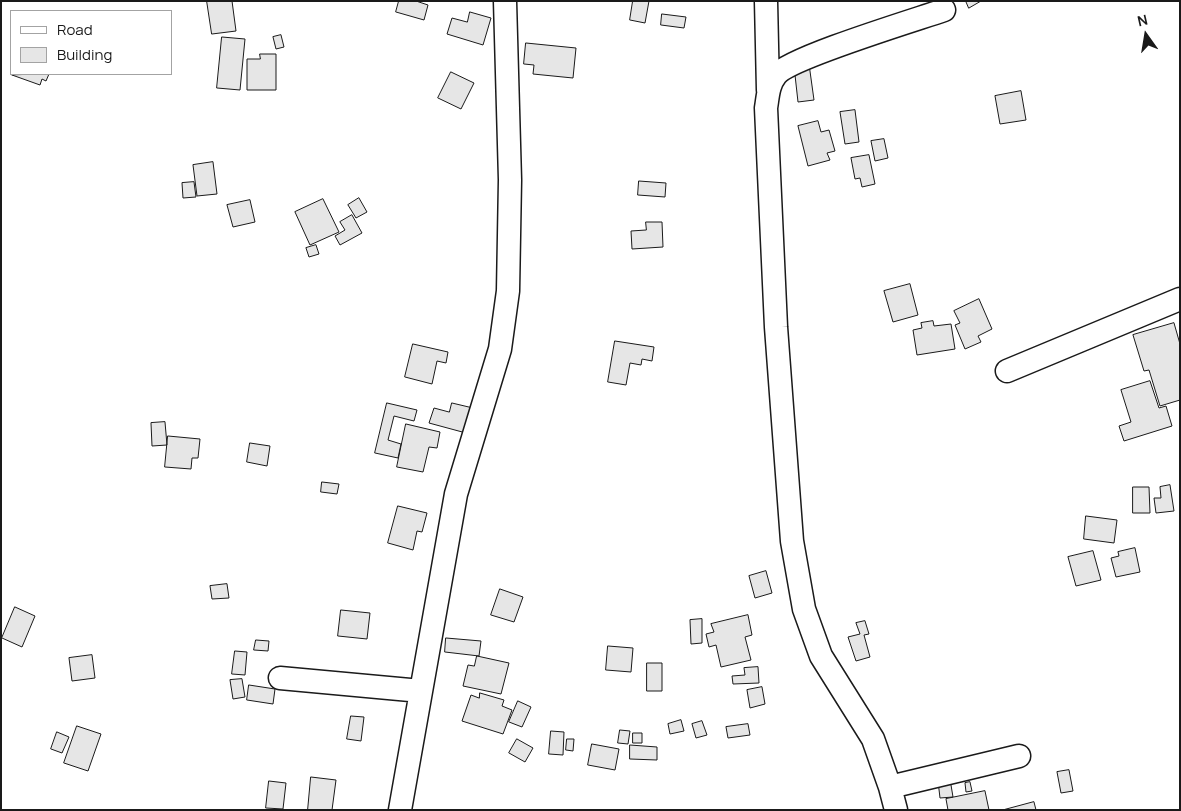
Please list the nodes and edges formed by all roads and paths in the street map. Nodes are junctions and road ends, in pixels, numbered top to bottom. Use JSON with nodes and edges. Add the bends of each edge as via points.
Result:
{"nodes":[{"id":1,"x":505,"y":1,"type":"edge"},
{"id":2,"x":766,"y":1,"type":"edge"},
{"id":3,"x":944,"y":10,"type":"dead end"},
{"id":4,"x":768,"y":95,"type":"junction"},
{"id":5,"x":1180,"y":300,"type":"edge"},
{"id":6,"x":1007,"y":371,"type":"dead end"},
{"id":7,"x":280,"y":678,"type":"dead end"},
{"id":8,"x":422,"y":690,"type":"junction"},
{"id":9,"x":1020,"y":756,"type":"dead end"},
{"id":10,"x":890,"y":787,"type":"junction"},
{"id":11,"x":400,"y":810,"type":"edge"},
{"id":12,"x":896,"y":810,"type":"edge"}],
"edges":[{"from":1,"to":8,"type":"street","via":[[510,180],[508,291],[500,349],[456,494]]},
{"from":2,"to":4,"type":"street"},
{"from":3,"to":4,"type":"street","via":[[800,60],[777,74]]},
{"from":4,"to":10,"type":"street","via":[[776,327],[792,541],[804,609],[821,656],[873,739]]},
{"from":5,"to":6,"type":"street"},
{"from":7,"to":8,"type":"street"},
{"from":8,"to":11,"type":"street"},
{"from":9,"to":10,"type":"street"},
{"from":10,"to":12,"type":"street"}]}
